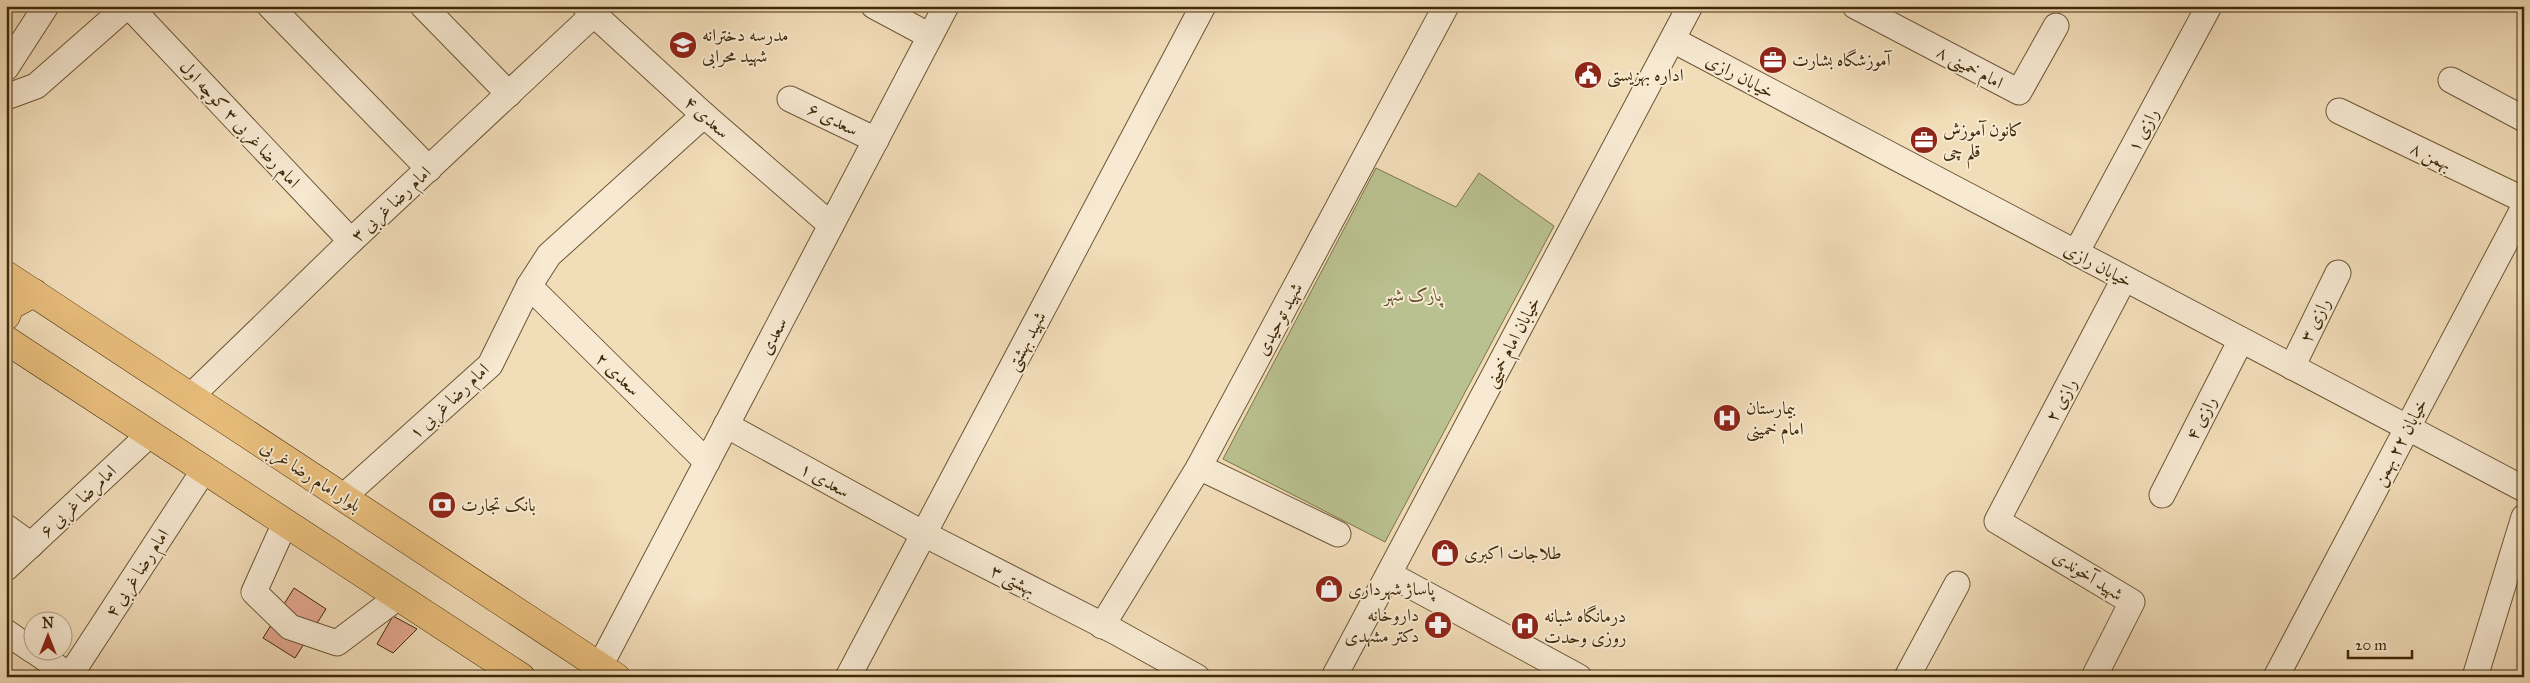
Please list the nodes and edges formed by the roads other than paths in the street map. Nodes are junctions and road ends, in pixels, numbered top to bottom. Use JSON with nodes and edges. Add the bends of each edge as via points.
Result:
{"nodes":[{"id":1,"x":39,"y":6,"type":"edge"},
{"id":2,"x":46,"y":6,"type":"edge"},
{"id":3,"x":128,"y":6,"type":"edge"},
{"id":4,"x":270,"y":6,"type":"edge"},
{"id":5,"x":423,"y":6,"type":"edge"},
{"id":6,"x":874,"y":6,"type":"edge"},
{"id":7,"x":946,"y":6,"type":"edge"},
{"id":8,"x":1203,"y":6,"type":"edge"},
{"id":9,"x":1446,"y":6,"type":"edge"},
{"id":10,"x":1690,"y":6,"type":"edge"},
{"id":11,"x":1855,"y":6,"type":"edge"},
{"id":12,"x":2209,"y":6,"type":"edge"},
{"id":13,"x":589,"y":10,"type":"edge"},
{"id":14,"x":2056,"y":26,"type":"dead end"},
{"id":15,"x":930,"y":36,"type":"junction"},
{"id":16,"x":1672,"y":40,"type":"junction"},
{"id":17,"x":6,"y":53,"type":"edge"},
{"id":18,"x":6,"y":68,"type":"edge"},
{"id":19,"x":2451,"y":80,"type":"dead end"},
{"id":20,"x":509,"y":94,"type":"junction"},
{"id":21,"x":6,"y":96,"type":"edge"},
{"id":22,"x":790,"y":98,"type":"dead end"},
{"id":23,"x":2339,"y":111,"type":"dead end"},
{"id":24,"x":704,"y":115,"type":"junction"},
{"id":25,"x":2524,"y":119,"type":"edge"},
{"id":26,"x":876,"y":140,"type":"junction"},
{"id":27,"x":429,"y":169,"type":"junction"},
{"id":28,"x":2524,"y":200,"type":"edge"},
{"id":29,"x":2524,"y":207,"type":"edge"},
{"id":30,"x":831,"y":225,"type":"junction"},
{"id":31,"x":351,"y":241,"type":"junction"},
{"id":32,"x":2076,"y":253,"type":"junction"},
{"id":33,"x":2338,"y":273,"type":"dead end"},
{"id":34,"x":6,"y":275,"type":"edge"},
{"id":35,"x":2124,"y":279,"type":"junction"},
{"id":36,"x":529,"y":286,"type":"junction"},
{"id":37,"x":34,"y":294,"type":"junction"},
{"id":38,"x":6,"y":316,"type":"edge"},
{"id":39,"x":6,"y":340,"type":"edge"},
{"id":40,"x":2241,"y":340,"type":"junction"},
{"id":41,"x":2292,"y":367,"type":"junction"},
{"id":42,"x":190,"y":397,"type":"junction"},
{"id":43,"x":726,"y":425,"type":"junction"},
{"id":44,"x":2407,"y":428,"type":"junction"},
{"id":45,"x":150,"y":434,"type":"junction"},
{"id":46,"x":707,"y":462,"type":"junction"},
{"id":47,"x":1199,"y":467,"type":"junction"},
{"id":48,"x":204,"y":470,"type":"junction"},
{"id":49,"x":2524,"y":489,"type":"edge"},
{"id":50,"x":2162,"y":495,"type":"dead end"},
{"id":51,"x":343,"y":497,"type":"junction"},
{"id":52,"x":2524,"y":517,"type":"edge"},
{"id":53,"x":1997,"y":521,"type":"joint"},
{"id":54,"x":285,"y":522,"type":"junction"},
{"id":55,"x":6,"y":527,"type":"edge"},
{"id":56,"x":924,"y":534,"type":"junction"},
{"id":57,"x":1338,"y":534,"type":"dead end"},
{"id":58,"x":31,"y":545,"type":"junction"},
{"id":59,"x":6,"y":568,"type":"edge"},
{"id":60,"x":1389,"y":574,"type":"junction"},
{"id":61,"x":1957,"y":584,"type":"dead end"},
{"id":62,"x":398,"y":597,"type":"junction"},
{"id":63,"x":1102,"y":626,"type":"junction"},
{"id":64,"x":47,"y":660,"type":"edge"},
{"id":65,"x":608,"y":672,"type":"edge"},
{"id":66,"x":70,"y":676,"type":"edge"},
{"id":67,"x":521,"y":677,"type":"edge"},
{"id":68,"x":848,"y":677,"type":"edge"},
{"id":69,"x":1197,"y":677,"type":"edge"},
{"id":70,"x":1334,"y":677,"type":"edge"},
{"id":71,"x":1579,"y":677,"type":"edge"},
{"id":72,"x":1907,"y":677,"type":"edge"},
{"id":73,"x":2094,"y":677,"type":"edge"},
{"id":74,"x":2276,"y":677,"type":"edge"},
{"id":75,"x":2475,"y":677,"type":"edge"}],
"edges":[{"from":1,"to":17,"type":"street"},
{"from":2,"to":18,"type":"street"},
{"from":3,"to":21,"type":"street","via":[[36,86]]},
{"from":3,"to":31,"type":"street","name":"امام رضا غربی ۳ کوچه اول"},
{"from":4,"to":27,"type":"street"},
{"from":5,"to":20,"type":"street"},
{"from":6,"to":15,"type":"street"},
{"from":7,"to":15,"type":"street","name":"سعدی"},
{"from":8,"to":56,"type":"street","name":"شهید بهشتی"},
{"from":9,"to":47,"type":"street","name":"شهید توحیدی"},
{"from":10,"to":16,"type":"street","name":"خیابان امام خمینی"},
{"from":11,"to":14,"type":"street","name":"امام خمینی ۸","via":[[2019,92]]},
{"from":12,"to":32,"type":"street","name":"رازی ۱"},
{"from":13,"to":20,"type":"street","name":"امام رضا غربی ۳"},
{"from":13,"to":24,"type":"street","name":"سعدی ۴"},
{"from":15,"to":26,"type":"street","name":"سعدی"},
{"from":16,"to":32,"type":"street","name":"خیابان رازی"},
{"from":16,"to":60,"type":"street","name":"خیابان امام خمینی"},
{"from":19,"to":25,"type":"street"},
{"from":20,"to":27,"type":"street","name":"امام رضا غربی ۳"},
{"from":22,"to":26,"type":"street","name":"سعدی ۶"},
{"from":23,"to":28,"type":"street","name":"بهمن ۸"},
{"from":24,"to":30,"type":"street","name":"سعدی ۴"},
{"from":24,"to":36,"type":"street","name":"امام رضا غربی ۱","via":[[549,255]]},
{"from":26,"to":30,"type":"street","name":"سعدی"},
{"from":27,"to":31,"type":"street","name":"امام رضا غربی ۳"},
{"from":29,"to":44,"type":"street","name":"خیابان ۲۲ بهمن"},
{"from":30,"to":43,"type":"street","name":"سعدی"},
{"from":31,"to":42,"type":"street","name":"امام رضا غربی ۳"},
{"from":32,"to":35,"type":"street","name":"خیابان رازی"},
{"from":33,"to":41,"type":"street","name":"رازی ۳"},
{"from":34,"to":37,"type":"main road","name":"بلوار امام رضا غربی"},
{"from":35,"to":40,"type":"street","name":"خیابان رازی"},
{"from":35,"to":53,"type":"street","name":"رازی ۲"},
{"from":36,"to":46,"type":"street","name":"سعدی ۲"},
{"from":36,"to":51,"type":"street","name":"امام رضا غربی ۱","via":[[490,365]]},
{"from":37,"to":38,"type":"main road","via":[[10,306]]},
{"from":37,"to":42,"type":"main road","name":"بلوار امام رضا غربی"},
{"from":39,"to":45,"type":"main road"},
{"from":40,"to":41,"type":"street","name":"خیابان رازی"},
{"from":40,"to":50,"type":"street","name":"رازی ۴"},
{"from":41,"to":44,"type":"street","name":"خیابان رازی"},
{"from":42,"to":51,"type":"main road","name":"بلوار امام رضا غربی"},
{"from":43,"to":46,"type":"street","name":"سعدی"},
{"from":43,"to":56,"type":"street","name":"سعدی ۱"},
{"from":44,"to":49,"type":"street","name":"خیابان رازی"},
{"from":44,"to":74,"type":"street","name":"خیابان ۲۲ بهمن"},
{"from":45,"to":48,"type":"main road"},
{"from":45,"to":58,"type":"street","name":"امامرضا غربی ۶"},
{"from":46,"to":65,"type":"street","name":"سعدی"},
{"from":47,"to":57,"type":"street"},
{"from":47,"to":63,"type":"street","name":"شهید توحیدی"},
{"from":48,"to":54,"type":"main road"},
{"from":48,"to":66,"type":"street","name":"امام رضا غربی ۴"},
{"from":51,"to":65,"type":"main road","name":"بلوار امام رضا غربی"},
{"from":52,"to":75,"type":"street"},
{"from":53,"to":73,"type":"street","name":"شهید آخوندی","via":[[2132,602]]},
{"from":54,"to":62,"type":"main road"},
{"from":54,"to":62,"type":"street","via":[[254,592],[290,627],[338,643]]},
{"from":55,"to":58,"type":"street"},
{"from":56,"to":63,"type":"street","name":"بهشتی ۳"},
{"from":56,"to":68,"type":"street","name":"شهید بهشتی"},
{"from":58,"to":59,"type":"street","name":"امامرضا غربی ۶"},
{"from":60,"to":70,"type":"street","name":"خیابان امام خمینی"},
{"from":60,"to":71,"type":"street"},
{"from":61,"to":72,"type":"street"},
{"from":62,"to":67,"type":"main road"},
{"from":63,"to":69,"type":"street","name":"بهشتی ۳"},
{"from":64,"to":66,"type":"street"}]}
